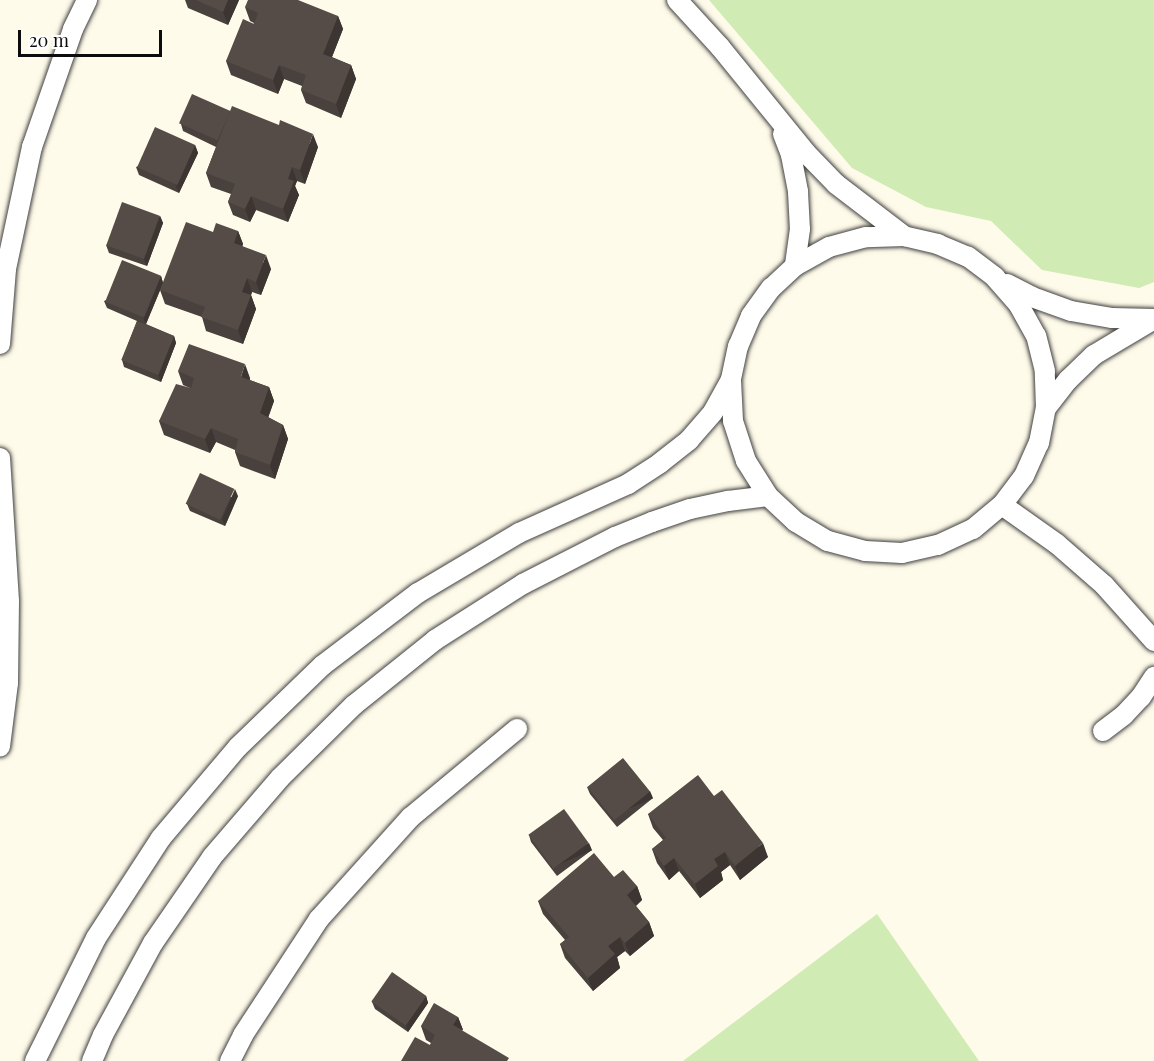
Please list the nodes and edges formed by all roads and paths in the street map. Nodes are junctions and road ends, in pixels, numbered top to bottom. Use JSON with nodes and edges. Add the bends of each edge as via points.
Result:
{"nodes":[{"id":1,"x":87,"y":0,"type":"edge"},
{"id":2,"x":677,"y":0,"type":"edge"},
{"id":3,"x":777,"y":121,"type":"junction"},
{"id":4,"x":904,"y":236,"type":"junction"},
{"id":5,"x":795,"y":266,"type":"junction"},
{"id":6,"x":995,"y":277,"type":"junction"},
{"id":7,"x":1154,"y":319,"type":"edge"},
{"id":8,"x":0,"y":344,"type":"edge"},
{"id":9,"x":731,"y":380,"type":"junction"},
{"id":10,"x":1046,"y":408,"type":"junction"},
{"id":11,"x":0,"y":458,"type":"edge"},
{"id":12,"x":768,"y":496,"type":"junction"},
{"id":13,"x":1002,"y":505,"type":"junction"},
{"id":14,"x":1154,"y":641,"type":"edge"},
{"id":15,"x":1154,"y":677,"type":"edge"},
{"id":16,"x":517,"y":729,"type":"dead end"},
{"id":17,"x":1104,"y":730,"type":"dead end"},
{"id":18,"x":0,"y":746,"type":"edge"},
{"id":19,"x":35,"y":1061,"type":"edge"},
{"id":20,"x":92,"y":1061,"type":"edge"},
{"id":21,"x":230,"y":1061,"type":"edge"}],
"edges":[{"from":1,"to":8,"type":"lane","via":[[32,147],[6,269]]},
{"from":2,"to":3,"type":"lane","via":[[720,47]]},
{"from":3,"to":4,"type":"lane","via":[[836,184]]},
{"from":3,"to":5,"type":"lane","via":[[791,155],[798,192],[800,229]]},
{"from":4,"to":5,"type":"lane","via":[[866,237],[829,247]]},
{"from":4,"to":6,"type":"lane","via":[[938,243],[968,257]]},
{"from":5,"to":9,"type":"lane","via":[[771,288],[751,316],[738,346]]},
{"from":6,"to":7,"type":"lane","via":[[1032,297],[1071,311],[1112,318]]},
{"from":6,"to":10,"type":"lane","via":[[1019,305],[1036,336],[1045,371]]},
{"from":7,"to":10,"type":"lane","via":[[1094,355]]},
{"from":9,"to":12,"type":"lane","via":[[733,421],[742,451]]},
{"from":9,"to":19,"type":"lane","via":[[707,419],[689,440],[660,463],[628,484],[519,533],[418,593],[323,665],[238,747],[161,838],[96,938]]},
{"from":10,"to":13,"type":"lane","via":[[1039,443],[1024,476]]},
{"from":11,"to":18,"type":"lane","via":[[9,601],[8,683]]},
{"from":12,"to":13,"type":"lane","via":[[796,522],[828,541],[865,551],[902,553],[939,545],[973,529]]},
{"from":12,"to":20,"type":"lane","via":[[690,509],[615,537],[523,584],[435,640],[354,705],[280,778],[212,857],[153,943]]},
{"from":13,"to":14,"type":"lane","via":[[1057,544],[1104,585]]},
{"from":15,"to":17,"type":"lane","via":[[1141,697]]},
{"from":16,"to":21,"type":"lane","via":[[411,817],[319,920]]}]}
